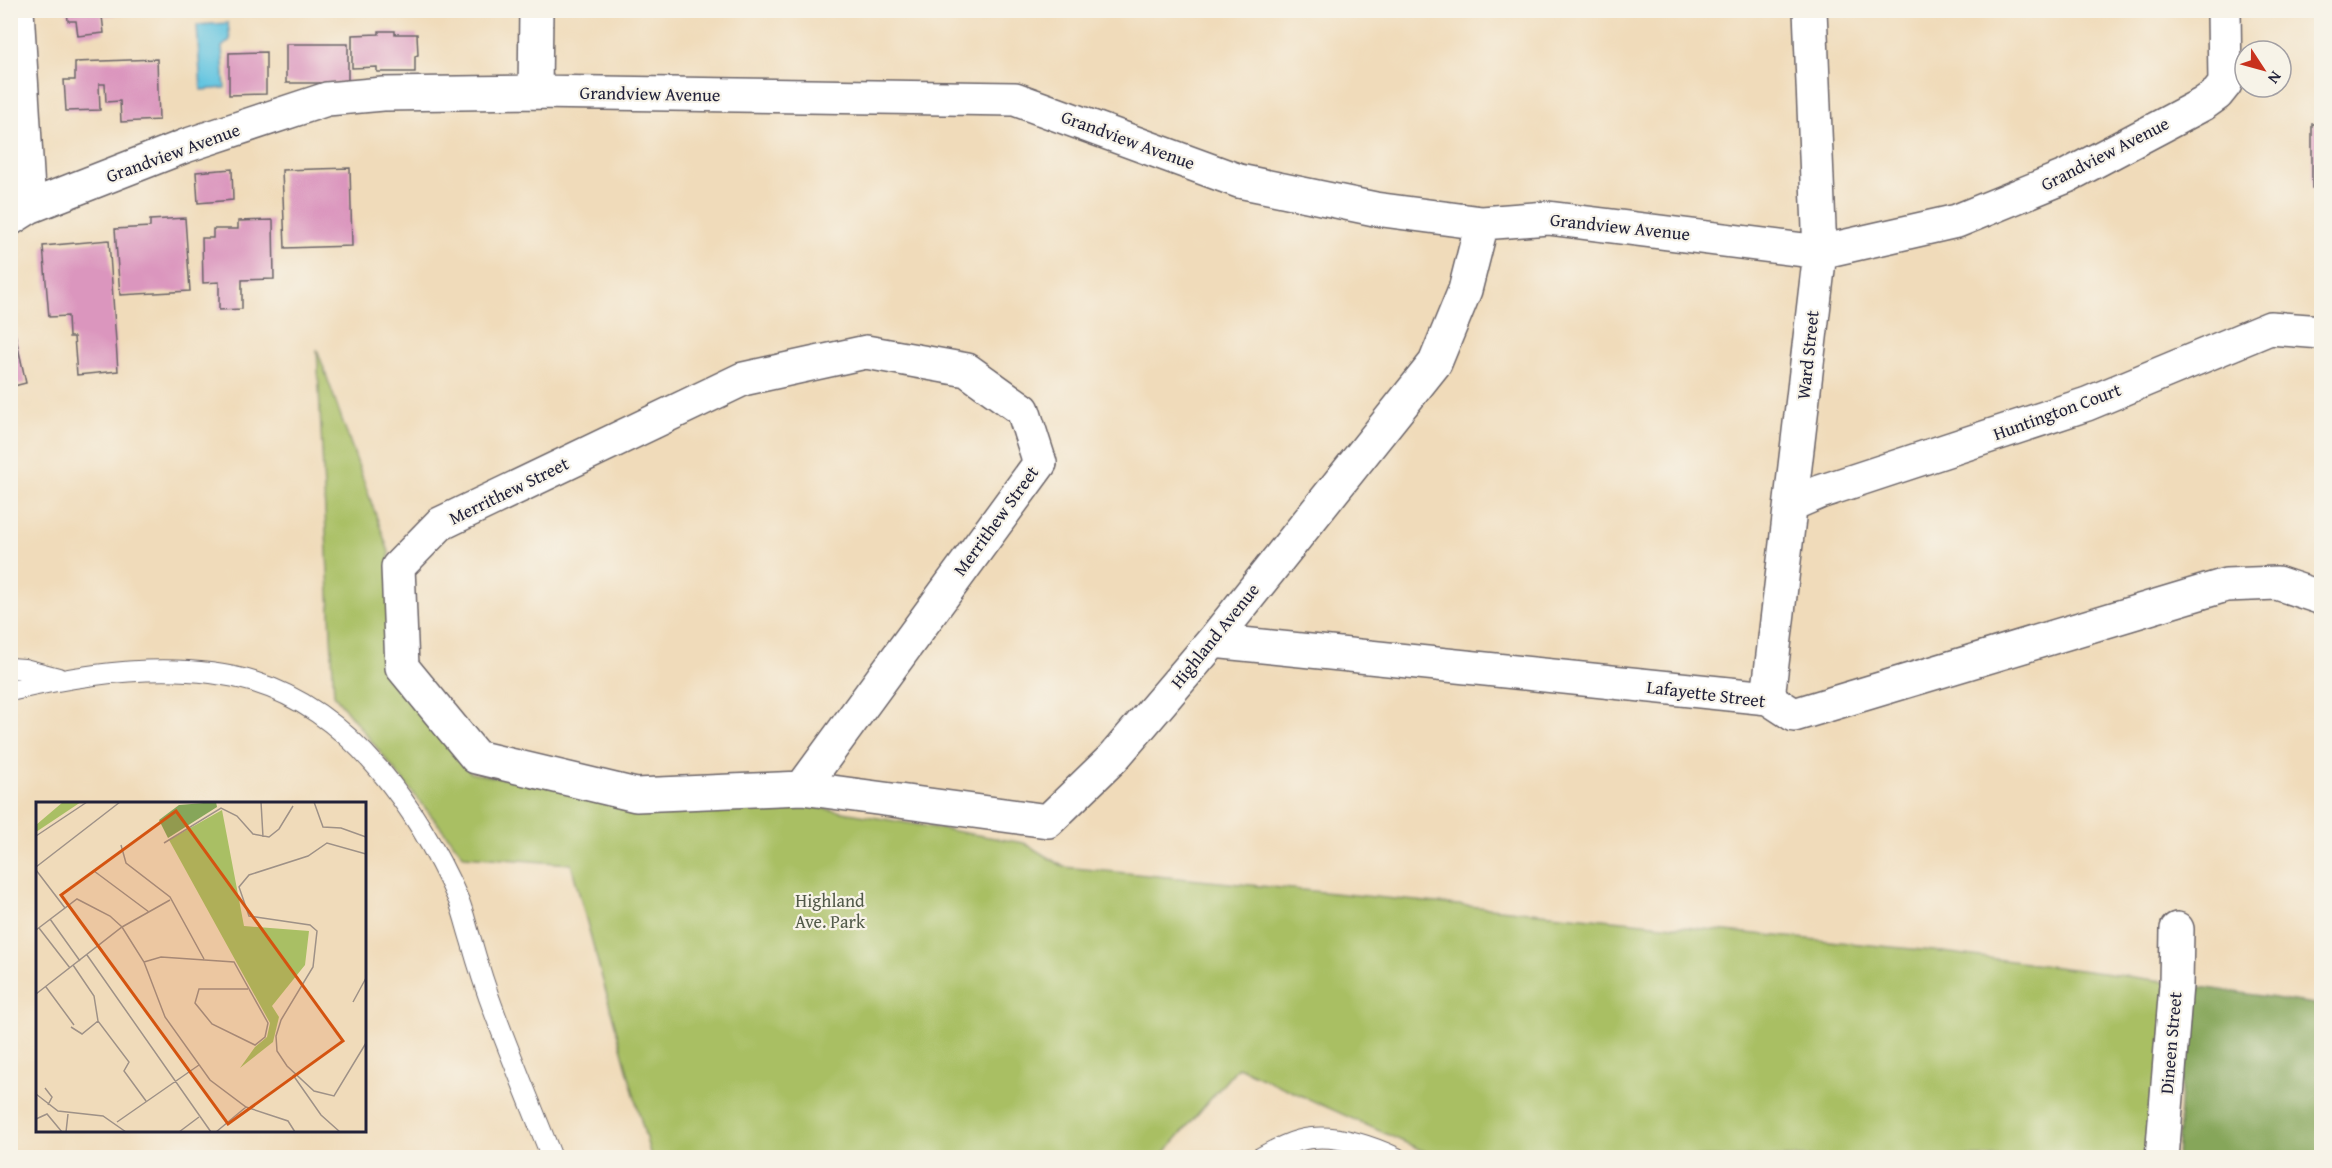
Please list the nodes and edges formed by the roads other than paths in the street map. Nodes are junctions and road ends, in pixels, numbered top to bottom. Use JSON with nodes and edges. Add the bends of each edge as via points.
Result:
{"nodes":[{"id":1,"x":17,"y":10,"type":"edge"},
{"id":2,"x":536,"y":10,"type":"edge"},
{"id":3,"x":1810,"y":10,"type":"edge"},
{"id":4,"x":2224,"y":10,"type":"edge"},
{"id":5,"x":536,"y":92,"type":"junction"},
{"id":6,"x":20,"y":213,"type":"edge"},
{"id":7,"x":1482,"y":223,"type":"junction"},
{"id":8,"x":1820,"y":252,"type":"junction"},
{"id":9,"x":2322,"y":332,"type":"edge"},
{"id":10,"x":1792,"y":504,"type":"junction"},
{"id":11,"x":2322,"y":598,"type":"edge"},
{"id":12,"x":1213,"y":640,"type":"junction"},
{"id":13,"x":10,"y":668,"type":"edge"},
{"id":14,"x":62,"y":679,"type":"junction"},
{"id":15,"x":10,"y":691,"type":"edge"},
{"id":16,"x":1768,"y":698,"type":"junction"},
{"id":17,"x":802,"y":788,"type":"junction"},
{"id":18,"x":2177,"y":929,"type":"dead end"},
{"id":19,"x":552,"y":1158,"type":"edge"},
{"id":20,"x":1260,"y":1158,"type":"edge"},
{"id":21,"x":1398,"y":1158,"type":"edge"},
{"id":22,"x":2162,"y":1158,"type":"edge"}],
"edges":[{"from":1,"to":6,"type":"street"},
{"from":2,"to":5,"type":"street"},
{"from":3,"to":8,"type":"street","name":"Ward Street"},
{"from":4,"to":8,"type":"street","name":"Grandview Avenue","via":[[2225,84],[2203,104],[2067,176],[1957,221]]},
{"from":5,"to":6,"type":"street","name":"Grandview Avenue","via":[[383,94],[327,99],[185,146]]},
{"from":5,"to":7,"type":"street","name":"Grandview Avenue","via":[[1016,99],[1239,181],[1375,209]]},
{"from":7,"to":8,"type":"street","name":"Grandview Avenue","via":[[1548,218]]},
{"from":7,"to":12,"type":"street","name":"Highland Avenue","via":[[1465,290],[1435,363]]},
{"from":8,"to":10,"type":"street","name":"Ward Street"},
{"from":9,"to":10,"type":"street","name":"Huntington Court","via":[[2270,328],[2087,404]]},
{"from":10,"to":16,"type":"street","name":"Ward Street"},
{"from":11,"to":16,"type":"street","name":"Lafayette Street","via":[[2277,584],[2226,585],[1794,715]]},
{"from":12,"to":16,"type":"street","name":"Lafayette Street"},
{"from":12,"to":17,"type":"street","name":"Highland Avenue","via":[[1113,758],[1048,821]]},
{"from":13,"to":14,"type":"lane"},
{"from":14,"to":15,"type":"lane"},
{"from":14,"to":19,"type":"lane","via":[[179,672],[254,682],[286,695],[324,718],[359,748],[421,828],[452,886],[494,1013]]},
{"from":17,"to":17,"type":"street","name":"Merrithew Street","via":[[1040,463],[1023,410],[967,370],[866,352],[743,379],[440,524],[398,567],[402,667],[476,757],[636,795]]},
{"from":18,"to":22,"type":"street","name":"Dineen Street"},
{"from":20,"to":21,"type":"lane","via":[[1283,1145],[1312,1138],[1354,1143]]}]}
